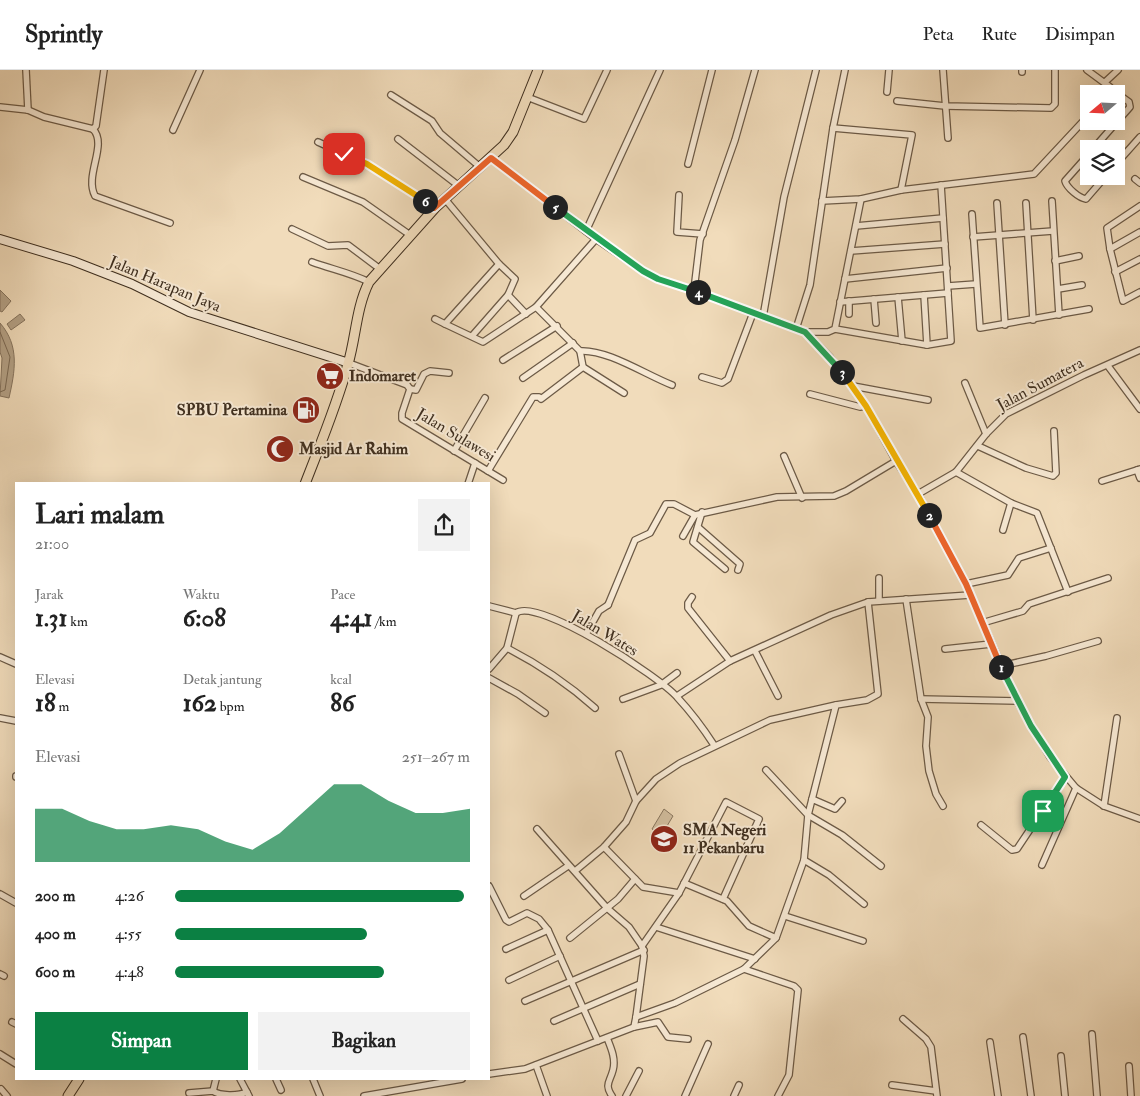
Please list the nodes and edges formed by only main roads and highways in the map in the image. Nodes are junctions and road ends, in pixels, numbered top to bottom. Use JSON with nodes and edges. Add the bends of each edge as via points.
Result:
{"nodes":[{"id":1,"x":538,"y":70,"type":"edge"},
{"id":2,"x":306,"y":482,"type":"edge"},
{"id":3,"x":78,"y":1080,"type":"edge"},
{"id":4,"x":68,"y":1096,"type":"edge"}],
"edges":[{"from":1,"to":2,"type":"main road","via":[[513,132],[491,158],[434,208],[369,282],[363,293],[348,363]]},
{"from":3,"to":4,"type":"main road"}]}
